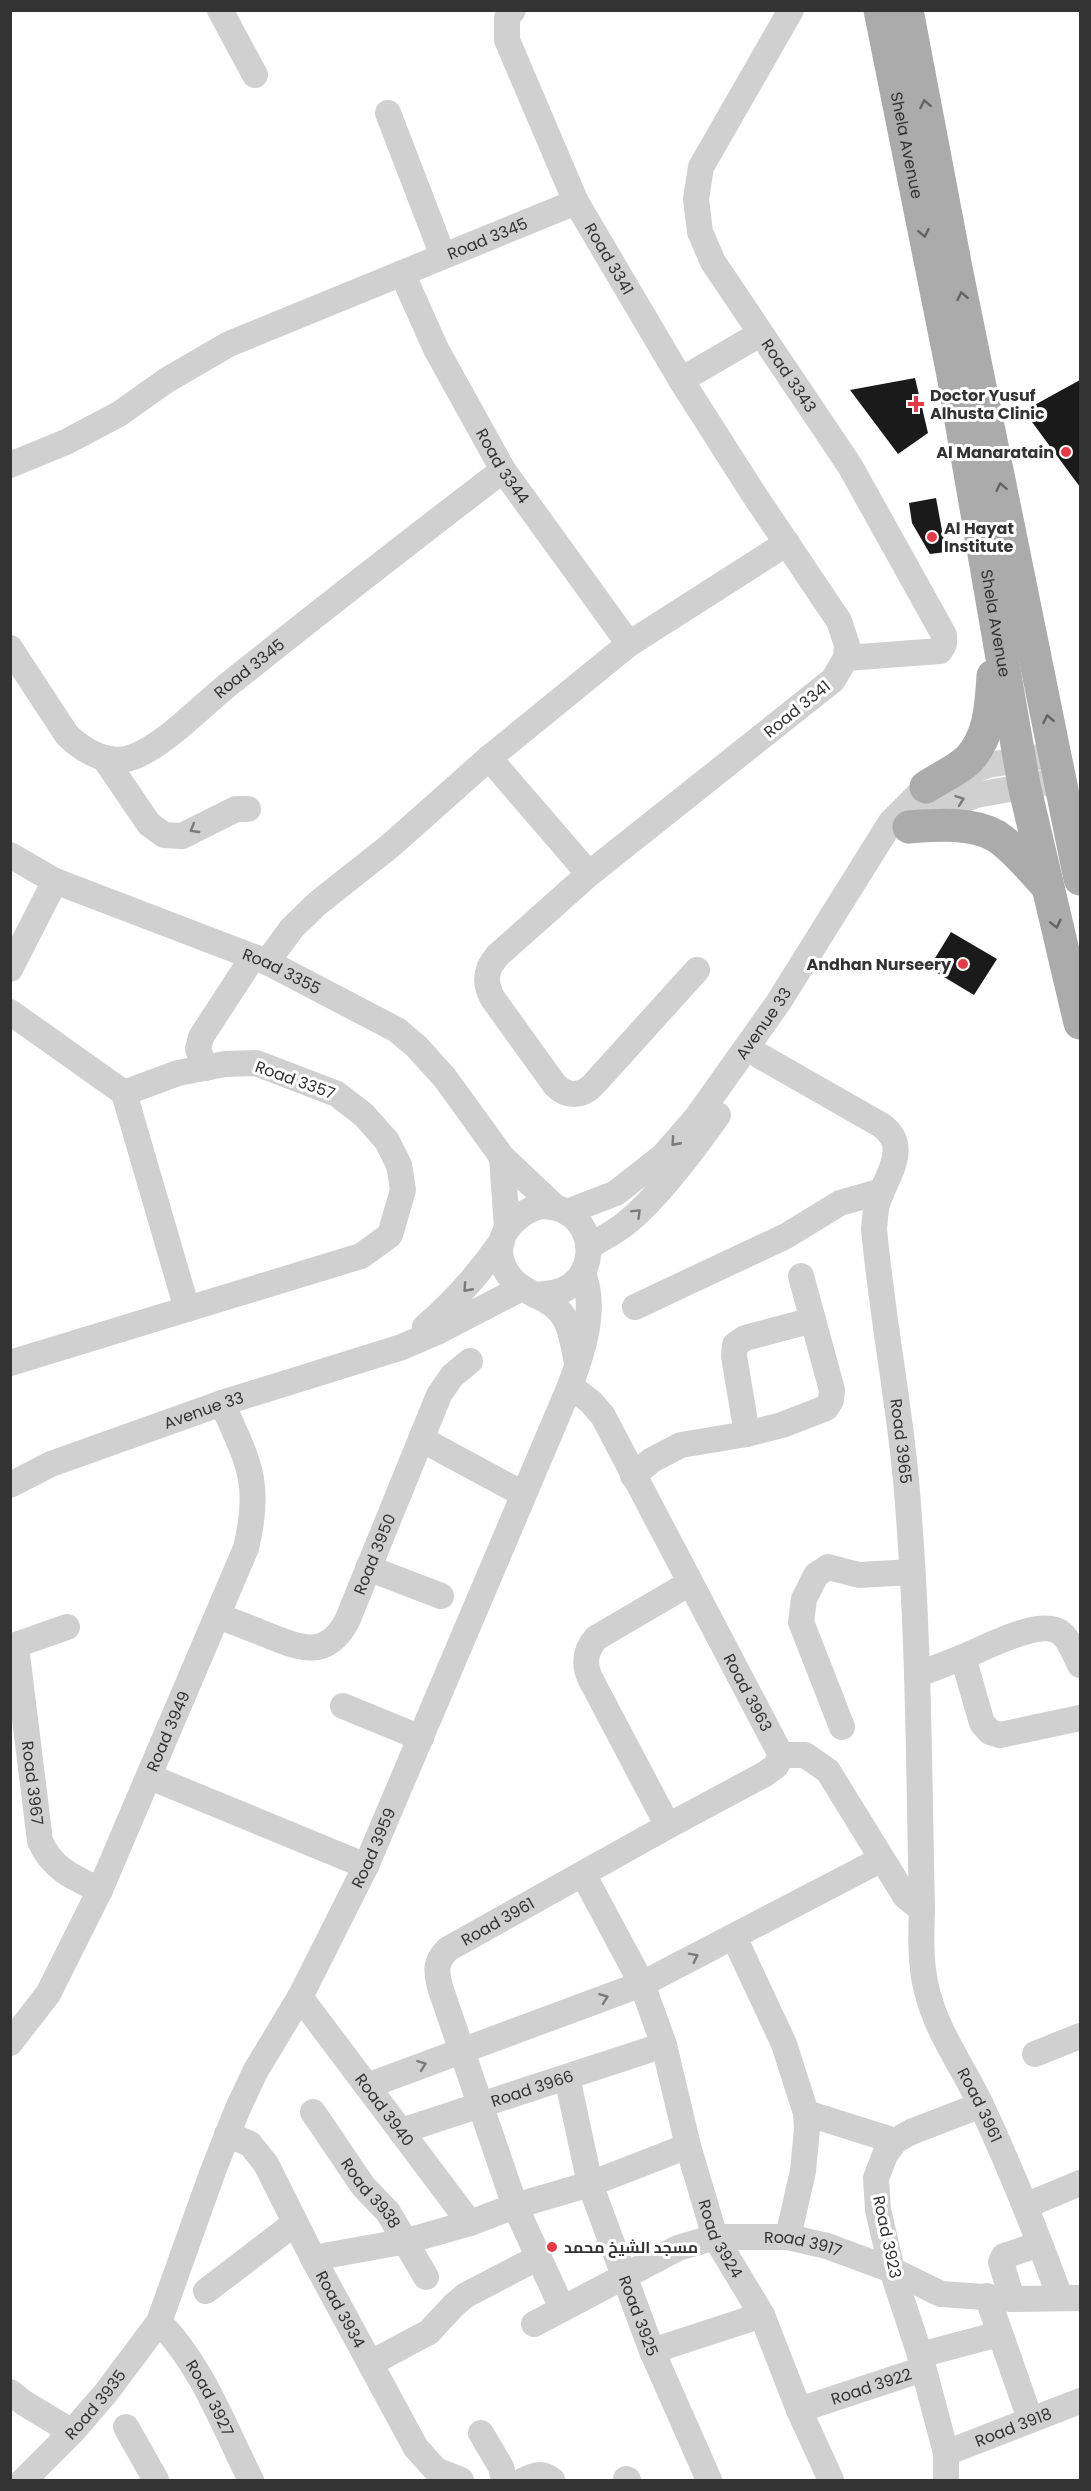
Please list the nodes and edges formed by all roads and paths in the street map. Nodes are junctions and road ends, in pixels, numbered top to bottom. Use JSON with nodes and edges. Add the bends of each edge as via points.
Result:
{"nodes":[{"id":1,"x":513,"y":10,"type":"edge"},
{"id":2,"x":791,"y":10,"type":"edge"},
{"id":3,"x":880,"y":10,"type":"edge"},
{"id":4,"x":907,"y":10,"type":"edge"},
{"id":5,"x":228,"y":13,"type":"edge"},
{"id":6,"x":255,"y":75,"type":"dead end"},
{"id":7,"x":388,"y":113,"type":"dead end"},
{"id":8,"x":576,"y":202,"type":"junction"},
{"id":9,"x":443,"y":256,"type":"junction"},
{"id":10,"x":402,"y":273,"type":"junction"},
{"id":11,"x":760,"y":334,"type":"junction"},
{"id":12,"x":681,"y":380,"type":"junction"},
{"id":13,"x":10,"y":465,"type":"edge"},
{"id":14,"x":504,"y":470,"type":"junction"},
{"id":15,"x":787,"y":543,"type":"junction"},
{"id":16,"x":998,"y":633,"type":"junction"},
{"id":17,"x":629,"y":644,"type":"junction"},
{"id":18,"x":10,"y":648,"type":"edge"},
{"id":19,"x":846,"y":658,"type":"junction"},
{"id":20,"x":104,"y":758,"type":"junction"},
{"id":21,"x":489,"y":758,"type":"junction"},
{"id":22,"x":1058,"y":767,"type":"junction"},
{"id":23,"x":1022,"y":772,"type":"junction"},
{"id":24,"x":926,"y":787,"type":"junction"},
{"id":25,"x":248,"y":809,"type":"dead end"},
{"id":26,"x":1075,"y":826,"type":"edge"},
{"id":27,"x":909,"y":827,"type":"junction"},
{"id":28,"x":10,"y":855,"type":"edge"},
{"id":29,"x":589,"y":874,"type":"junction"},
{"id":30,"x":1080,"y":879,"type":"edge"},
{"id":31,"x":55,"y":881,"type":"junction"},
{"id":32,"x":1046,"y":885,"type":"junction"},
{"id":33,"x":260,"y":959,"type":"junction"},
{"id":34,"x":10,"y":969,"type":"edge"},
{"id":35,"x":698,"y":970,"type":"dead end"},
{"id":36,"x":10,"y":1012,"type":"edge"},
{"id":37,"x":1080,"y":1023,"type":"edge"},
{"id":38,"x":760,"y":1056,"type":"junction"},
{"id":39,"x":205,"y":1068,"type":"junction"},
{"id":40,"x":124,"y":1094,"type":"junction"},
{"id":41,"x":502,"y":1157,"type":"junction"},
{"id":42,"x":882,"y":1191,"type":"junction"},
{"id":43,"x":561,"y":1209,"type":"junction"},
{"id":44,"x":504,"y":1234,"type":"junction"},
{"id":45,"x":589,"y":1246,"type":"junction"},
{"id":46,"x":583,"y":1273,"type":"junction"},
{"id":47,"x":801,"y":1276,"type":"dead end"},
{"id":48,"x":528,"y":1291,"type":"junction"},
{"id":49,"x":635,"y":1307,"type":"dead end"},
{"id":50,"x":187,"y":1309,"type":"junction"},
{"id":51,"x":813,"y":1320,"type":"junction"},
{"id":52,"x":402,"y":1347,"type":"junction"},
{"id":53,"x":470,"y":1361,"type":"dead end"},
{"id":54,"x":10,"y":1363,"type":"edge"},
{"id":55,"x":574,"y":1377,"type":"junction"},
{"id":56,"x":222,"y":1403,"type":"junction"},
{"id":57,"x":560,"y":1410,"type":"junction"},
{"id":58,"x":611,"y":1433,"type":"junction"},
{"id":59,"x":747,"y":1434,"type":"junction"},
{"id":60,"x":420,"y":1439,"type":"junction"},
{"id":61,"x":633,"y":1476,"type":"junction"},
{"id":62,"x":10,"y":1485,"type":"edge"},
{"id":63,"x":523,"y":1494,"type":"junction"},
{"id":64,"x":368,"y":1568,"type":"junction"},
{"id":65,"x":912,"y":1572,"type":"junction"},
{"id":66,"x":690,"y":1583,"type":"junction"},
{"id":67,"x":441,"y":1596,"type":"dead end"},
{"id":68,"x":218,"y":1616,"type":"junction"},
{"id":69,"x":67,"y":1627,"type":"dead end"},
{"id":70,"x":13,"y":1647,"type":"edge"},
{"id":71,"x":963,"y":1657,"type":"junction"},
{"id":72,"x":1080,"y":1665,"type":"edge"},
{"id":73,"x":917,"y":1675,"type":"junction"},
{"id":74,"x":343,"y":1706,"type":"dead end"},
{"id":75,"x":1080,"y":1718,"type":"edge"},
{"id":76,"x":842,"y":1727,"type":"dead end"},
{"id":77,"x":421,"y":1738,"type":"junction"},
{"id":78,"x":781,"y":1755,"type":"junction"},
{"id":79,"x":150,"y":1776,"type":"junction"},
{"id":80,"x":668,"y":1826,"type":"junction"},
{"id":81,"x":882,"y":1859,"type":"junction"},
{"id":82,"x":366,"y":1866,"type":"junction"},
{"id":83,"x":583,"y":1874,"type":"junction"},
{"id":84,"x":100,"y":1890,"type":"junction"},
{"id":85,"x":922,"y":1910,"type":"junction"},
{"id":86,"x":734,"y":1937,"type":"junction"},
{"id":87,"x":642,"y":1984,"type":"junction"},
{"id":88,"x":300,"y":1997,"type":"junction"},
{"id":89,"x":1080,"y":2036,"type":"edge"},
{"id":90,"x":10,"y":2043,"type":"edge"},
{"id":91,"x":664,"y":2045,"type":"junction"},
{"id":92,"x":460,"y":2051,"type":"junction"},
{"id":93,"x":1035,"y":2054,"type":"dead end"},
{"id":94,"x":567,"y":2077,"type":"junction"},
{"id":95,"x":367,"y":2086,"type":"junction"},
{"id":96,"x":480,"y":2105,"type":"junction"},
{"id":97,"x":981,"y":2105,"type":"junction"},
{"id":98,"x":313,"y":2112,"type":"dead end"},
{"id":99,"x":806,"y":2113,"type":"junction"},
{"id":100,"x":401,"y":2131,"type":"junction"},
{"id":101,"x":227,"y":2134,"type":"junction"},
{"id":102,"x":895,"y":2141,"type":"junction"},
{"id":103,"x":688,"y":2146,"type":"junction"},
{"id":104,"x":1080,"y":2182,"type":"edge"},
{"id":105,"x":590,"y":2184,"type":"junction"},
{"id":106,"x":515,"y":2206,"type":"junction"},
{"id":107,"x":1025,"y":2206,"type":"junction"},
{"id":108,"x":296,"y":2223,"type":"junction"},
{"id":109,"x":470,"y":2223,"type":"junction"},
{"id":110,"x":715,"y":2237,"type":"junction"},
{"id":111,"x":788,"y":2237,"type":"junction"},
{"id":112,"x":407,"y":2241,"type":"junction"},
{"id":113,"x":1040,"y":2244,"type":"junction"},
{"id":114,"x":539,"y":2257,"type":"junction"},
{"id":115,"x":313,"y":2258,"type":"junction"},
{"id":116,"x":892,"y":2270,"type":"junction"},
{"id":117,"x":623,"y":2276,"type":"junction"},
{"id":118,"x":426,"y":2277,"type":"dead end"},
{"id":119,"x":206,"y":2291,"type":"dead end"},
{"id":120,"x":987,"y":2296,"type":"junction"},
{"id":121,"x":1070,"y":2297,"type":"edge"},
{"id":122,"x":1012,"y":2299,"type":"junction"},
{"id":123,"x":562,"y":2308,"type":"junction"},
{"id":124,"x":762,"y":2315,"type":"junction"},
{"id":125,"x":159,"y":2322,"type":"junction"},
{"id":126,"x":534,"y":2324,"type":"dead end"},
{"id":127,"x":999,"y":2334,"type":"junction"},
{"id":128,"x":652,"y":2351,"type":"junction"},
{"id":129,"x":922,"y":2362,"type":"junction"},
{"id":130,"x":371,"y":2363,"type":"junction"},
{"id":131,"x":10,"y":2392,"type":"edge"},
{"id":132,"x":1080,"y":2401,"type":"edge"},
{"id":133,"x":799,"y":2410,"type":"junction"},
{"id":134,"x":1030,"y":2419,"type":"junction"},
{"id":135,"x":126,"y":2427,"type":"dead end"},
{"id":136,"x":72,"y":2432,"type":"junction"},
{"id":137,"x":481,"y":2433,"type":"dead end"},
{"id":138,"x":946,"y":2453,"type":"junction"},
{"id":139,"x":24,"y":2481,"type":"edge"},
{"id":140,"x":156,"y":2481,"type":"edge"},
{"id":141,"x":251,"y":2481,"type":"edge"},
{"id":142,"x":461,"y":2481,"type":"edge"},
{"id":143,"x":504,"y":2481,"type":"edge"},
{"id":144,"x":524,"y":2481,"type":"edge"},
{"id":145,"x":552,"y":2481,"type":"edge"},
{"id":146,"x":708,"y":2481,"type":"edge"},
{"id":147,"x":831,"y":2481,"type":"edge"},
{"id":148,"x":946,"y":2481,"type":"edge"}],
"edges":[{"from":1,"to":8,"type":"street","name":"Road 3341","via":[[507,18],[507,40]]},
{"from":2,"to":11,"type":"street","name":"Road 3343","via":[[702,167],[696,199],[700,232],[713,262]]},
{"from":3,"to":16,"type":"main road","name":"Shela Avenue","one_way":true,"via":[[953,375]]},
{"from":22,"to":4,"type":"main road","name":"Shela Avenue","one_way":true},
{"from":5,"to":6,"type":"street"},
{"from":7,"to":9,"type":"street"},
{"from":8,"to":9,"type":"street","name":"Road 3345"},
{"from":8,"to":12,"type":"street","name":"Road 3341"},
{"from":9,"to":10,"type":"street","name":"Road 3345"},
{"from":10,"to":13,"type":"street","name":"Road 3345","via":[[229,344],[119,414]]},
{"from":10,"to":14,"type":"street","name":"Road 3344","via":[[436,349]]},
{"from":11,"to":12,"type":"street"},
{"from":11,"to":19,"type":"street","name":"Road 3343","via":[[850,466],[944,635],[940,651]]},
{"from":12,"to":15,"type":"street","name":"Road 3341"},
{"from":14,"to":17,"type":"street","name":"Road 3344"},
{"from":14,"to":20,"type":"street","name":"Road 3345","via":[[216,693],[164,738],[132,757]]},
{"from":15,"to":17,"type":"street"},
{"from":15,"to":19,"type":"street","name":"Road 3341","via":[[839,621],[847,645]]},
{"from":16,"to":23,"type":"main road","name":"Shela Avenue"},
{"from":16,"to":24,"type":"main road","via":[[989,721],[982,741],[968,759]]},
{"from":17,"to":21,"type":"street"},
{"from":18,"to":20,"type":"street","via":[[67,735]]},
{"from":19,"to":29,"type":"street","name":"Road 3341","via":[[833,680]]},
{"from":25,"to":20,"type":"street","one_way":true,"via":[[236,809],[182,836],[164,835],[149,824]]},
{"from":21,"to":29,"type":"street"},
{"from":21,"to":33,"type":"street","via":[[390,846],[318,903]]},
{"from":22,"to":23,"type":"street","name":"Avenue 33"},
{"from":22,"to":26,"type":"main road","name":"Shela Avenue"},
{"from":23,"to":24,"type":"street","name":"Avenue 33","via":[[956,774]]},
{"from":27,"to":23,"type":"street","name":"Avenue 33","one_way":true},
{"from":23,"to":32,"type":"main road","name":"Shela Avenue"},
{"from":24,"to":43,"type":"street","name":"Avenue 33","one_way":true,"via":[[891,822],[778,1003],[697,1117],[663,1156],[616,1193]]},
{"from":26,"to":30,"type":"main road","name":"Shela Avenue"},
{"from":27,"to":32,"type":"main road","via":[[954,826],[996,836]]},
{"from":27,"to":38,"type":"street","name":"Avenue 33"},
{"from":28,"to":31,"type":"street","name":"Road 3355"},
{"from":29,"to":35,"type":"street","name":"Road 3341","via":[[496,956],[488,970],[493,999],[560,1090],[574,1095],[588,1090]]},
{"from":31,"to":33,"type":"street","name":"Road 3355"},
{"from":31,"to":34,"type":"street"},
{"from":32,"to":37,"type":"main road","name":"Shela Avenue","one_way":true},
{"from":33,"to":39,"type":"street","via":[[201,1036],[198,1049]]},
{"from":33,"to":41,"type":"street","name":"Road 3355","via":[[397,1030],[445,1078]]},
{"from":36,"to":40,"type":"street"},
{"from":38,"to":42,"type":"street","name":"Road 3965","via":[[888,1130],[896,1154]]},
{"from":45,"to":38,"type":"street","name":"Avenue 33","one_way":true,"via":[[624,1225],[642,1208],[699,1143]]},
{"from":39,"to":40,"type":"street","name":"Road 3357","via":[[178,1073]]},
{"from":39,"to":50,"type":"street","name":"Road 3357","via":[[255,1063],[337,1094],[364,1115],[387,1141],[399,1165],[403,1190],[390,1235],[361,1256]]},
{"from":40,"to":50,"type":"street"},
{"from":41,"to":43,"type":"street","name":"Road 3355"},
{"from":41,"to":44,"type":"street"},
{"from":42,"to":49,"type":"street","via":[[840,1203],[786,1236]]},
{"from":42,"to":65,"type":"street","name":"Road 3965","via":[[874,1229],[900,1422]]},
{"from":43,"to":44,"type":"street","via":[[541,1206],[527,1210],[516,1217]]},
{"from":43,"to":45,"type":"street","via":[[578,1221]]},
{"from":44,"to":48,"type":"street","via":[[501,1255],[505,1268]]},
{"from":44,"to":52,"type":"street","name":"Avenue 33","one_way":true,"via":[[480,1273],[452,1304]]},
{"from":45,"to":46,"type":"street"},
{"from":46,"to":48,"type":"street","via":[[562,1291]]},
{"from":46,"to":55,"type":"street","name":"Road 3959","via":[[590,1304]]},
{"from":47,"to":51,"type":"street"},
{"from":48,"to":52,"type":"street","name":"Avenue 33"},
{"from":48,"to":55,"type":"street","via":[[558,1308],[566,1319]]},
{"from":50,"to":54,"type":"street","name":"Road 3357"},
{"from":51,"to":59,"type":"street","via":[[746,1338],[735,1345]]},
{"from":51,"to":59,"type":"street","via":[[832,1390],[831,1400],[826,1408]]},
{"from":52,"to":56,"type":"street","name":"Avenue 33"},
{"from":53,"to":60,"type":"street","name":"Road 3950","via":[[444,1385]]},
{"from":55,"to":57,"type":"street","name":"Road 3959"},
{"from":55,"to":58,"type":"street","name":"Road 3963"},
{"from":56,"to":62,"type":"street","name":"Avenue 33","via":[[51,1464]]},
{"from":56,"to":68,"type":"street","name":"Road 3949","via":[[245,1455],[254,1491],[246,1548]]},
{"from":57,"to":58,"type":"street","via":[[592,1420]]},
{"from":57,"to":63,"type":"street","name":"Road 3959"},
{"from":58,"to":61,"type":"street","name":"Road 3963"},
{"from":59,"to":61,"type":"street","via":[[681,1445],[652,1460]]},
{"from":60,"to":63,"type":"street"},
{"from":60,"to":64,"type":"street","name":"Road 3950"},
{"from":61,"to":66,"type":"street","name":"Road 3963"},
{"from":63,"to":77,"type":"street","name":"Road 3959"},
{"from":64,"to":67,"type":"street"},
{"from":64,"to":68,"type":"street","name":"Road 3950","via":[[341,1632],[322,1646],[299,1648]]},
{"from":65,"to":73,"type":"street","name":"Road 3965"},
{"from":65,"to":76,"type":"street","via":[[859,1575],[828,1567],[819,1571],[804,1599],[801,1622]]},
{"from":66,"to":78,"type":"street","name":"Road 3963"},
{"from":66,"to":80,"type":"street","via":[[596,1638],[585,1662]]},
{"from":68,"to":79,"type":"street","name":"Road 3949"},
{"from":69,"to":70,"type":"street"},
{"from":70,"to":84,"type":"street","name":"Road 3967","via":[[40,1841],[59,1869]]},
{"from":71,"to":72,"type":"street","via":[[1047,1627],[1064,1636]]},
{"from":71,"to":73,"type":"street"},
{"from":71,"to":75,"type":"street","via":[[982,1723],[990,1731],[1006,1734]]},
{"from":73,"to":85,"type":"street","name":"Road 3965"},
{"from":74,"to":77,"type":"street"},
{"from":77,"to":82,"type":"street","name":"Road 3959"},
{"from":78,"to":80,"type":"street","name":"Road 3961","via":[[776,1766],[765,1774]]},
{"from":78,"to":81,"type":"street","via":[[805,1755],[828,1770]]},
{"from":79,"to":82,"type":"street"},
{"from":79,"to":84,"type":"street","name":"Road 3949"},
{"from":80,"to":83,"type":"street","name":"Road 3961"},
{"from":81,"to":85,"type":"street","via":[[905,1896]]},
{"from":81,"to":86,"type":"street"},
{"from":82,"to":88,"type":"street","name":"Road 3959"},
{"from":83,"to":87,"type":"street","name":"Road 3924"},
{"from":83,"to":92,"type":"street","name":"Road 3961","via":[[448,1949],[438,1959],[435,1968]]},
{"from":84,"to":90,"type":"street","name":"Road 3949","via":[[48,1994]]},
{"from":85,"to":97,"type":"street","name":"Road 3961","via":[[921,1959],[927,1993]]},
{"from":87,"to":86,"type":"street","one_way":true},
{"from":86,"to":99,"type":"street","via":[[784,2044]]},
{"from":87,"to":91,"type":"street","name":"Road 3924"},
{"from":92,"to":87,"type":"street","one_way":true},
{"from":88,"to":95,"type":"street","name":"Road 3940"},
{"from":88,"to":101,"type":"street","name":"Road 3959","via":[[256,2070]]},
{"from":89,"to":93,"type":"street"},
{"from":91,"to":94,"type":"street","name":"Road 3966"},
{"from":91,"to":103,"type":"street","name":"Road 3924"},
{"from":95,"to":92,"type":"street","one_way":true},
{"from":92,"to":96,"type":"street","name":"Road 3961"},
{"from":94,"to":96,"type":"street","name":"Road 3966"},
{"from":94,"to":105,"type":"street","name":"Road 3925"},
{"from":95,"to":100,"type":"street","name":"Road 3940"},
{"from":96,"to":100,"type":"street","name":"Road 3966"},
{"from":96,"to":106,"type":"street","name":"Road 3961"},
{"from":97,"to":102,"type":"street"},
{"from":97,"to":107,"type":"street","name":"Road 3961"},
{"from":98,"to":112,"type":"street","name":"Road 3938","via":[[363,2186],[383,2205]]},
{"from":99,"to":102,"type":"street"},
{"from":99,"to":111,"type":"street","via":[[803,2170]]},
{"from":100,"to":109,"type":"street","name":"Road 3940"},
{"from":101,"to":108,"type":"street","name":"Road 3934","via":[[250,2144],[262,2157]]},
{"from":101,"to":125,"type":"street","name":"Road 3959"},
{"from":102,"to":116,"type":"street","name":"Road 3923","via":[[876,2178],[878,2210]]},
{"from":103,"to":105,"type":"street"},
{"from":103,"to":110,"type":"street","name":"Road 3924"},
{"from":104,"to":107,"type":"street"},
{"from":105,"to":106,"type":"street"},
{"from":105,"to":117,"type":"street","name":"Road 3925"},
{"from":106,"to":109,"type":"street"},
{"from":106,"to":114,"type":"street","name":"Road 3961"},
{"from":107,"to":113,"type":"street","name":"Road 3961"},
{"from":108,"to":115,"type":"street","name":"Road 3934"},
{"from":108,"to":119,"type":"street"},
{"from":109,"to":112,"type":"street"},
{"from":110,"to":111,"type":"street","name":"Road 3917"},
{"from":110,"to":117,"type":"street","name":"Road 3917","via":[[678,2248]]},
{"from":110,"to":124,"type":"street","name":"Road 3924"},
{"from":111,"to":116,"type":"street","name":"Road 3917","via":[[827,2246]]},
{"from":112,"to":115,"type":"street"},
{"from":112,"to":118,"type":"street","name":"Road 3938"},
{"from":113,"to":121,"type":"street","name":"Road 3961"},
{"from":113,"to":122,"type":"street","via":[[1002,2258]]},
{"from":114,"to":123,"type":"street","name":"Road 3961"},
{"from":114,"to":130,"type":"street","via":[[466,2295],[429,2332]]},
{"from":115,"to":130,"type":"street","name":"Road 3934"},
{"from":116,"to":120,"type":"street","name":"Road 3917","via":[[941,2294]]},
{"from":116,"to":129,"type":"street","name":"Road 3923"},
{"from":117,"to":123,"type":"street","name":"Road 3917"},
{"from":117,"to":128,"type":"street","name":"Road 3925"},
{"from":120,"to":122,"type":"street","name":"Road 3917"},
{"from":120,"to":127,"type":"street"},
{"from":121,"to":122,"type":"street","name":"Road 3917"},
{"from":123,"to":126,"type":"street","name":"Road 3917"},
{"from":124,"to":128,"type":"street"},
{"from":124,"to":133,"type":"street","name":"Road 3924"},
{"from":125,"to":136,"type":"street","name":"Road 3935"},
{"from":125,"to":141,"type":"street","name":"Road 3927","via":[[188,2357]]},
{"from":127,"to":129,"type":"street","name":"Road 3922"},
{"from":127,"to":134,"type":"street"},
{"from":128,"to":146,"type":"street","name":"Road 3925"},
{"from":129,"to":133,"type":"street","name":"Road 3922"},
{"from":129,"to":138,"type":"street","name":"Road 3923"},
{"from":130,"to":142,"type":"street","name":"Road 3934","via":[[425,2461]]},
{"from":131,"to":136,"type":"street"},
{"from":132,"to":134,"type":"street","name":"Road 3918"},
{"from":133,"to":147,"type":"street","name":"Road 3924"},
{"from":134,"to":138,"type":"street","name":"Road 3918"},
{"from":135,"to":140,"type":"street"},
{"from":136,"to":139,"type":"street","name":"Road 3935"},
{"from":137,"to":143,"type":"street","via":[[501,2467]]},
{"from":138,"to":148,"type":"street","name":"Road 3923"},
{"from":144,"to":145,"type":"street","via":[[537,2475]]}]}
